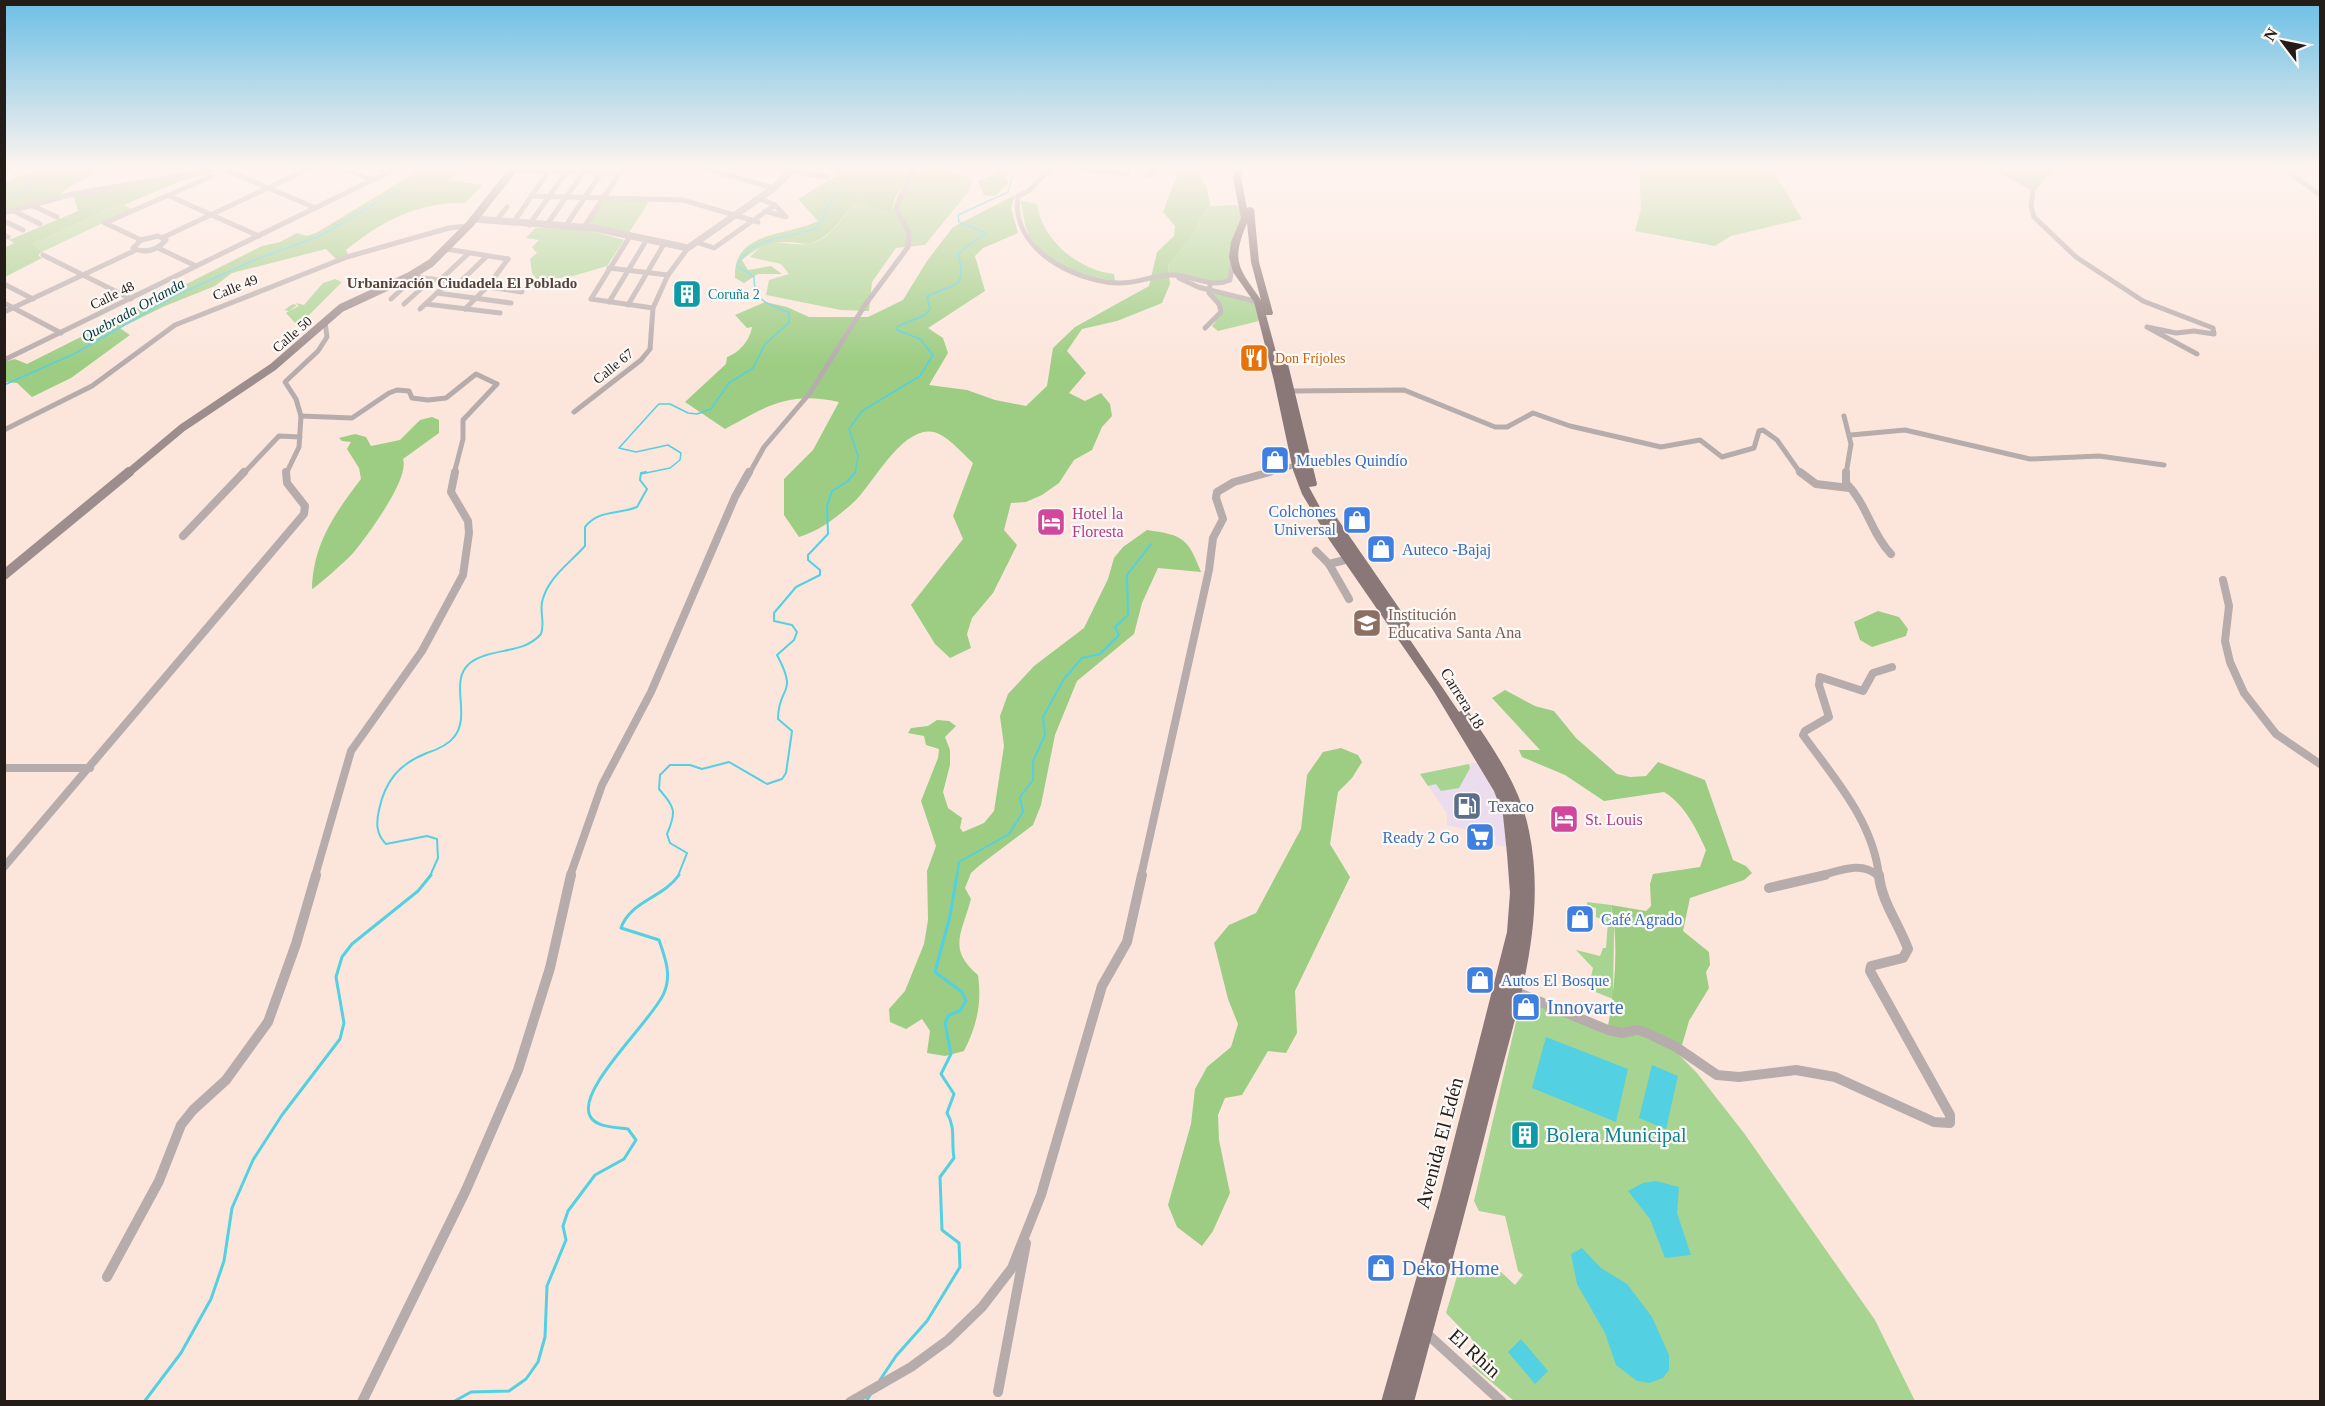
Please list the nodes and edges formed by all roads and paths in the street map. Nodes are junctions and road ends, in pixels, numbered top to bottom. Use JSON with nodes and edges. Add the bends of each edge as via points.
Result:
{"nodes":[{"id":1,"x":125,"y":233,"type":"edge"},
{"id":2,"x":174,"y":233,"type":"edge"},
{"id":3,"x":251,"y":233,"type":"edge"},
{"id":4,"x":266,"y":233,"type":"edge"},
{"id":5,"x":433,"y":233,"type":"edge"},
{"id":6,"x":460,"y":233,"type":"edge"},
{"id":7,"x":613,"y":233,"type":"edge"},
{"id":8,"x":713,"y":233,"type":"edge"},
{"id":9,"x":737,"y":233,"type":"edge"},
{"id":10,"x":910,"y":233,"type":"edge"},
{"id":11,"x":1027,"y":233,"type":"edge"},
{"id":12,"x":1239,"y":233,"type":"edge"},
{"id":13,"x":1253,"y":233,"type":"edge"},
{"id":14,"x":2050,"y":233,"type":"edge"},
{"id":15,"x":259,"y":236,"type":"junction"},
{"id":16,"x":630,"y":236,"type":"junction"},
{"id":17,"x":164,"y":237,"type":"junction"},
{"id":18,"x":141,"y":240,"type":"junction"},
{"id":19,"x":646,"y":241,"type":"junction"},
{"id":20,"x":699,"y":243,"type":"junction"},
{"id":21,"x":664,"y":244,"type":"junction"},
{"id":22,"x":158,"y":248,"type":"junction"},
{"id":23,"x":688,"y":248,"type":"junction"},
{"id":24,"x":446,"y":249,"type":"junction"},
{"id":25,"x":136,"y":250,"type":"junction"},
{"id":26,"x":469,"y":253,"type":"junction"},
{"id":27,"x":43,"y":255,"type":"dead end"},
{"id":28,"x":487,"y":256,"type":"junction"},
{"id":29,"x":1254,"y":257,"type":"junction"},
{"id":30,"x":1233,"y":259,"type":"junction"},
{"id":31,"x":196,"y":266,"type":"junction"},
{"id":32,"x":609,"y":268,"type":"junction"},
{"id":33,"x":628,"y":270,"type":"junction"},
{"id":34,"x":648,"y":271,"type":"junction"},
{"id":35,"x":668,"y":275,"type":"junction"},
{"id":36,"x":83,"y":276,"type":"junction"},
{"id":37,"x":413,"y":277,"type":"junction"},
{"id":38,"x":432,"y":279,"type":"junction"},
{"id":39,"x":440,"y":280,"type":"junction"},
{"id":40,"x":450,"y":281,"type":"junction"},
{"id":41,"x":459,"y":282,"type":"junction"},
{"id":42,"x":4,"y":284,"type":"edge"},
{"id":43,"x":488,"y":286,"type":"junction"},
{"id":44,"x":1209,"y":286,"type":"junction"},
{"id":45,"x":522,"y":292,"type":"dead end"},
{"id":46,"x":437,"y":293,"type":"junction"},
{"id":47,"x":476,"y":298,"type":"junction"},
{"id":48,"x":33,"y":299,"type":"junction"},
{"id":49,"x":131,"y":299,"type":"junction"},
{"id":50,"x":391,"y":299,"type":"dead end"},
{"id":51,"x":609,"y":302,"type":"junction"},
{"id":52,"x":1258,"y":302,"type":"junction"},
{"id":53,"x":4,"y":303,"type":"edge"},
{"id":54,"x":511,"y":303,"type":"dead end"},
{"id":55,"x":404,"y":304,"type":"dead end"},
{"id":56,"x":426,"y":304,"type":"junction"},
{"id":57,"x":628,"y":305,"type":"junction"},
{"id":58,"x":14,"y":308,"type":"junction"},
{"id":59,"x":653,"y":308,"type":"junction"},
{"id":60,"x":420,"y":309,"type":"dead end"},
{"id":61,"x":465,"y":309,"type":"junction"},
{"id":62,"x":4,"y":312,"type":"edge"},
{"id":63,"x":500,"y":313,"type":"dead end"},
{"id":64,"x":325,"y":322,"type":"junction"},
{"id":65,"x":1205,"y":328,"type":"dead end"},
{"id":66,"x":61,"y":333,"type":"junction"},
{"id":67,"x":2197,"y":354,"type":"dead end"},
{"id":68,"x":4,"y":360,"type":"edge"},
{"id":69,"x":1290,"y":391,"type":"junction"},
{"id":70,"x":574,"y":412,"type":"dead end"},
{"id":71,"x":301,"y":416,"type":"junction"},
{"id":72,"x":1844,"y":416,"type":"dead end"},
{"id":73,"x":4,"y":430,"type":"edge"},
{"id":74,"x":1851,"y":435,"type":"junction"},
{"id":75,"x":300,"y":437,"type":"junction"},
{"id":76,"x":1296,"y":465,"type":"junction"},
{"id":77,"x":2164,"y":465,"type":"dead end"},
{"id":78,"x":1849,"y":488,"type":"junction"},
{"id":79,"x":183,"y":536,"type":"dead end"},
{"id":80,"x":1316,"y":551,"type":"dead end"},
{"id":81,"x":1892,"y":554,"type":"dead end"},
{"id":82,"x":1349,"y":560,"type":"junction"},
{"id":83,"x":1329,"y":564,"type":"junction"},
{"id":84,"x":4,"y":575,"type":"edge"},
{"id":85,"x":2223,"y":580,"type":"dead end"},
{"id":86,"x":1349,"y":599,"type":"dead end"},
{"id":87,"x":1892,"y":667,"type":"dead end"},
{"id":88,"x":2320,"y":764,"type":"edge"},
{"id":89,"x":4,"y":768,"type":"edge"},
{"id":90,"x":90,"y":768,"type":"junction"},
{"id":91,"x":4,"y":867,"type":"edge"},
{"id":92,"x":1878,"y":876,"type":"junction"},
{"id":93,"x":1769,"y":888,"type":"dead end"},
{"id":94,"x":1523,"y":893,"type":"junction"},
{"id":95,"x":1513,"y":990,"type":"junction"},
{"id":96,"x":1028,"y":1236,"type":"junction"},
{"id":97,"x":107,"y":1276,"type":"dead end"},
{"id":98,"x":1424,"y":1331,"type":"junction"},
{"id":99,"x":998,"y":1392,"type":"dead end"},
{"id":100,"x":362,"y":1401,"type":"edge"},
{"id":101,"x":850,"y":1401,"type":"edge"},
{"id":102,"x":1390,"y":1401,"type":"edge"},
{"id":103,"x":1405,"y":1401,"type":"edge"},
{"id":104,"x":1502,"y":1401,"type":"edge"}],
"edges":[{"from":1,"to":18,"type":"street"},
{"from":2,"to":17,"type":"street"},
{"from":3,"to":15,"type":"street"},
{"from":4,"to":15,"type":"street","name":"Calle 48"},
{"from":5,"to":73,"type":"street","name":"Calle 49","via":[[347,257],[194,317],[163,332],[92,386]]},
{"from":6,"to":24,"type":"main road","name":"Calle 50"},
{"from":7,"to":16,"type":"street"},
{"from":8,"to":20,"type":"street"},
{"from":9,"to":20,"type":"street","via":[[714,248]]},
{"from":10,"to":100,"type":"street","via":[[908,247],[865,304],[810,393],[764,447],[735,497],[651,692],[602,786],[567,886],[550,968],[518,1070],[466,1190]]},
{"from":11,"to":44,"type":"street","via":[[1043,257],[1087,279],[1118,283],[1169,275]]},
{"from":12,"to":30,"type":"main road"},
{"from":13,"to":29,"type":"main road","name":"Carrera 18"},
{"from":14,"to":67,"type":"street","via":[[2076,257],[2142,301],[2213,328],[2214,334],[2147,327]]},
{"from":15,"to":31,"type":"street","name":"Calle 48"},
{"from":16,"to":19,"type":"street"},
{"from":16,"to":32,"type":"street"},
{"from":17,"to":18,"type":"street"},
{"from":17,"to":22,"type":"street","via":[[164,244]]},
{"from":18,"to":25,"type":"street","via":[[133,248]]},
{"from":19,"to":21,"type":"street"},
{"from":19,"to":33,"type":"street"},
{"from":20,"to":23,"type":"street"},
{"from":21,"to":23,"type":"street"},
{"from":21,"to":34,"type":"street"},
{"from":22,"to":25,"type":"street"},
{"from":22,"to":31,"type":"street"},
{"from":23,"to":35,"type":"street","name":"Calle 67"},
{"from":24,"to":26,"type":"street"},
{"from":24,"to":37,"type":"main road","name":"Calle 50"},
{"from":25,"to":36,"type":"street"},
{"from":26,"to":28,"type":"street"},
{"from":26,"to":39,"type":"street"},
{"from":27,"to":36,"type":"street"},
{"from":28,"to":41,"type":"street"},
{"from":28,"to":43,"type":"street","via":[[508,259]]},
{"from":29,"to":30,"type":"main road","via":[[1246,264]]},
{"from":29,"to":69,"type":"main road","name":"Carrera 18"},
{"from":30,"to":44,"type":"street","via":[[1230,280]]},
{"from":30,"to":52,"type":"main road","name":"Carrera 18","via":[[1241,279]]},
{"from":31,"to":49,"type":"street","name":"Calle 48"},
{"from":32,"to":33,"type":"street"},
{"from":32,"to":51,"type":"street","via":[[591,299]]},
{"from":33,"to":34,"type":"street"},
{"from":33,"to":51,"type":"street"},
{"from":34,"to":35,"type":"street"},
{"from":34,"to":57,"type":"street"},
{"from":35,"to":59,"type":"street","name":"Calle 67"},
{"from":36,"to":48,"type":"street"},
{"from":36,"to":49,"type":"street"},
{"from":37,"to":38,"type":"street"},
{"from":37,"to":50,"type":"street"},
{"from":37,"to":64,"type":"main road","name":"Calle 50","via":[[348,304]]},
{"from":38,"to":39,"type":"street"},
{"from":38,"to":55,"type":"street"},
{"from":39,"to":40,"type":"street"},
{"from":40,"to":41,"type":"street"},
{"from":40,"to":46,"type":"street"},
{"from":41,"to":43,"type":"street"},
{"from":42,"to":48,"type":"street"},
{"from":43,"to":45,"type":"street"},
{"from":43,"to":47,"type":"street"},
{"from":44,"to":52,"type":"street"},
{"from":44,"to":65,"type":"street","via":[[1221,312]]},
{"from":46,"to":47,"type":"street"},
{"from":46,"to":56,"type":"street"},
{"from":47,"to":54,"type":"street"},
{"from":47,"to":61,"type":"street"},
{"from":48,"to":58,"type":"street"},
{"from":49,"to":66,"type":"street","name":"Calle 48"},
{"from":51,"to":57,"type":"street"},
{"from":52,"to":76,"type":"main road","name":"Carrera 18"},
{"from":53,"to":58,"type":"street"},
{"from":56,"to":60,"type":"street"},
{"from":56,"to":61,"type":"street"},
{"from":57,"to":59,"type":"street"},
{"from":58,"to":62,"type":"street"},
{"from":58,"to":66,"type":"street"},
{"from":59,"to":70,"type":"street","name":"Calle 67","via":[[650,349]]},
{"from":61,"to":63,"type":"street"},
{"from":64,"to":71,"type":"street","via":[[327,338],[285,382]]},
{"from":64,"to":84,"type":"main road","name":"Calle 50","via":[[273,367],[182,428]]},
{"from":66,"to":68,"type":"street","name":"Calle 48"},
{"from":69,"to":78,"type":"street","via":[[1409,391],[1496,427],[1507,427],[1533,413],[1570,426],[1661,447],[1700,440],[1722,457],[1754,448],[1762,430],[1776,438],[1806,479]]},
{"from":69,"to":94,"type":"main road","name":"Carrera 18","via":[[1306,469],[1315,493],[1445,684],[1509,787],[1519,813]]},
{"from":71,"to":75,"type":"street"},
{"from":71,"to":97,"type":"street","via":[[352,418],[397,390],[409,391],[417,399],[447,398],[476,374],[497,384],[463,420],[463,439],[451,492],[468,521],[464,576],[422,651],[351,752],[296,944],[268,1022],[226,1080],[181,1125],[159,1181]]},
{"from":72,"to":74,"type":"street"},
{"from":74,"to":77,"type":"street","via":[[1905,430],[2030,459],[2099,456]]},
{"from":74,"to":78,"type":"street","via":[[1844,468]]},
{"from":75,"to":79,"type":"street","via":[[279,436]]},
{"from":75,"to":90,"type":"street","via":[[286,473],[287,483],[305,506],[304,514]]},
{"from":76,"to":82,"type":"main road","name":"Carrera 18","via":[[1307,494]]},
{"from":76,"to":96,"type":"street","via":[[1234,482],[1217,492],[1223,519],[1210,547],[1209,570],[1127,942],[1103,984]]},
{"from":78,"to":81,"type":"street","via":[[1859,496],[1880,541]]},
{"from":80,"to":83,"type":"street"},
{"from":82,"to":83,"type":"street"},
{"from":82,"to":94,"type":"main road","name":"Carrera 18","via":[[1437,687],[1500,790],[1509,815]]},
{"from":83,"to":86,"type":"street"},
{"from":85,"to":88,"type":"street","via":[[2229,606],[2225,641],[2244,693],[2276,734]]},
{"from":87,"to":92,"type":"street","via":[[1883,667],[1870,675],[1863,691],[1820,677],[1829,717],[1803,733],[1860,815],[1874,848]]},
{"from":89,"to":90,"type":"street"},
{"from":90,"to":91,"type":"street"},
{"from":92,"to":93,"type":"street","via":[[1862,866]]},
{"from":92,"to":95,"type":"street","via":[[1880,889],[1908,949],[1903,958],[1871,966],[1870,971],[1950,1115],[1950,1123],[1934,1122],[1859,1086],[1815,1072],[1796,1070],[1739,1077],[1714,1074],[1657,1036],[1638,1030],[1608,1030]]},
{"from":94,"to":95,"type":"main road","name":"Avenida El Edén","via":[[1526,936]]},
{"from":94,"to":102,"type":"main road","name":"Avenida El Edén","via":[[1448,1195]]},
{"from":95,"to":98,"type":"main road","name":"Avenida El Edén"},
{"from":96,"to":99,"type":"street"},
{"from":96,"to":101,"type":"street","via":[[997,1290],[955,1336],[922,1362]]},
{"from":98,"to":103,"type":"main road","name":"Avenida El Edén"},
{"from":98,"to":104,"type":"street","name":"El Rhin"}]}
